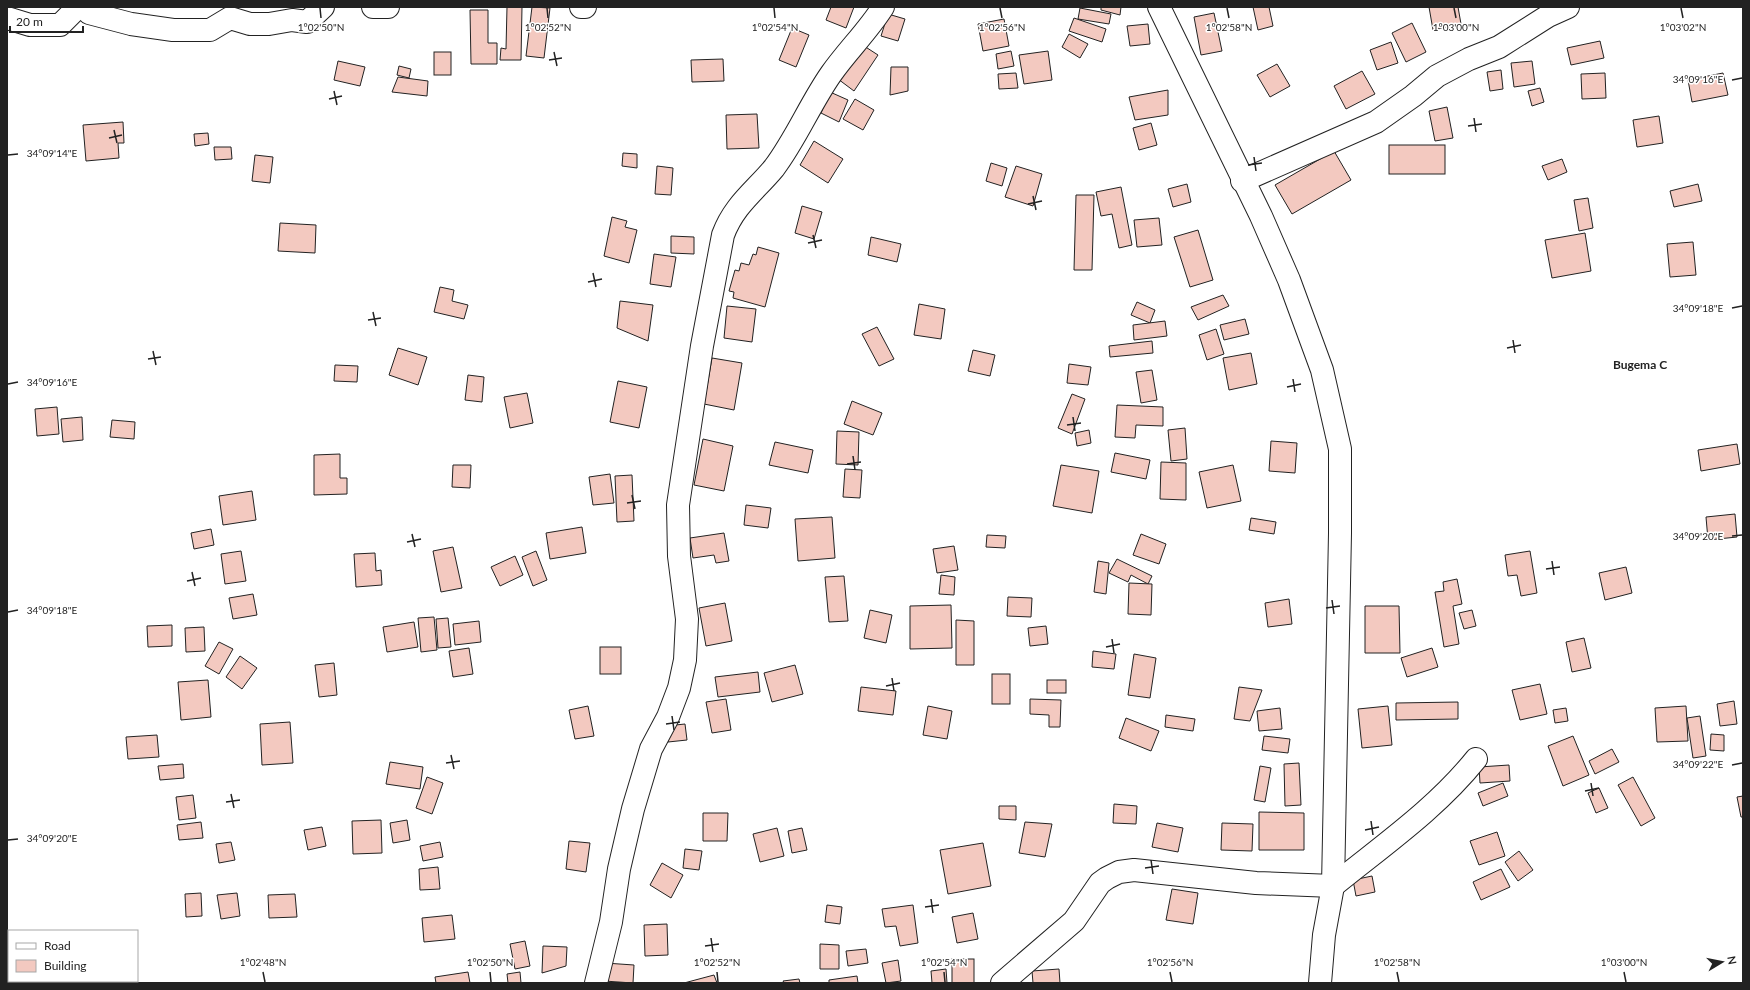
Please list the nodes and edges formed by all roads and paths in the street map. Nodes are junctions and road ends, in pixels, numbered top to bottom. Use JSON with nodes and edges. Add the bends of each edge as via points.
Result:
{"nodes":[{"id":1,"x":78,"y":7,"type":"edge"},
{"id":2,"x":89,"y":7,"type":"edge"},
{"id":3,"x":323,"y":7,"type":"edge"},
{"id":4,"x":373,"y":7,"type":"edge"},
{"id":5,"x":388,"y":7,"type":"edge"},
{"id":6,"x":581,"y":7,"type":"edge"},
{"id":7,"x":586,"y":7,"type":"edge"},
{"id":8,"x":883,"y":7,"type":"edge"},
{"id":9,"x":1159,"y":7,"type":"edge"},
{"id":10,"x":1568,"y":7,"type":"edge"},
{"id":11,"x":7,"y":18,"type":"edge"},
{"id":12,"x":1242,"y":181,"type":"junction"},
{"id":13,"x":1476,"y":760,"type":"dead end"},
{"id":14,"x":1333,"y":886,"type":"junction"},
{"id":15,"x":596,"y":983,"type":"edge"},
{"id":16,"x":1002,"y":983,"type":"edge"},
{"id":17,"x":1320,"y":983,"type":"edge"}],
"edges":[{"from":1,"to":11,"type":"street","via":[[60,25],[30,25]]},
{"from":2,"to":3,"type":"street","via":[[89,13],[131,24],[173,30],[210,30],[230,18],[250,24],[292,20],[307,22]]},
{"from":4,"to":5,"type":"street"},
{"from":6,"to":7,"type":"street"},
{"from":8,"to":15,"type":"street","via":[[831,75],[802,126],[773,168],[734,212],[723,235],[702,346],[678,505],[679,556],[687,619],[685,660],[668,717],[651,749],[633,809]]},
{"from":9,"to":12,"type":"street"},
{"from":10,"to":12,"type":"street","via":[[1548,16],[1498,47],[1437,76],[1376,122]]},
{"from":12,"to":14,"type":"street","via":[[1261,216],[1289,280],[1322,370],[1340,449]]},
{"from":13,"to":14,"type":"street","via":[[1436,802]]},
{"from":14,"to":16,"type":"street","via":[[1256,883],[1134,870],[1119,872],[1094,888],[1074,921]]},
{"from":14,"to":17,"type":"street","via":[[1324,935]]}]}
